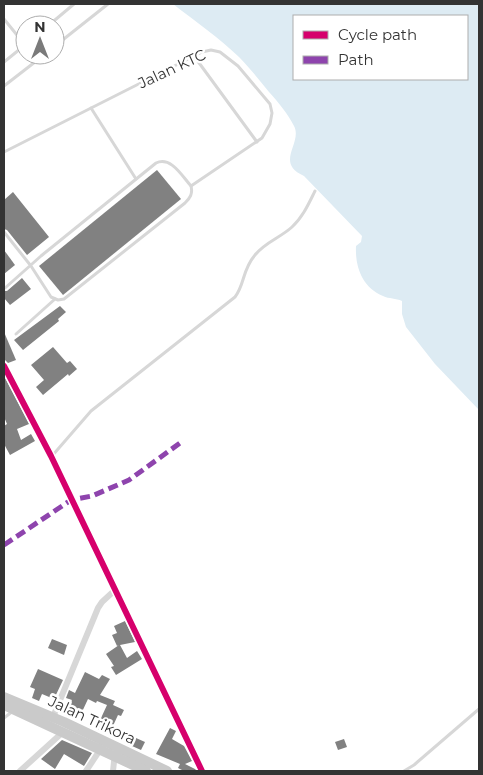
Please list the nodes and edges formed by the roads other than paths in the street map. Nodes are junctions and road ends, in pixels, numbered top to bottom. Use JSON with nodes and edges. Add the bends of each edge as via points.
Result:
{"nodes":[{"id":1,"x":74,"y":4,"type":"edge"},
{"id":2,"x":108,"y":4,"type":"edge"},
{"id":3,"x":61,"y":15,"type":"edge"},
{"id":4,"x":4,"y":19,"type":"edge"},
{"id":5,"x":15,"y":33,"type":"edge"},
{"id":6,"x":65,"y":38,"type":"edge"},
{"id":7,"x":15,"y":53,"type":"edge"},
{"id":8,"x":194,"y":56,"type":"junction"},
{"id":9,"x":4,"y":62,"type":"edge"},
{"id":10,"x":31,"y":65,"type":"edge"},
{"id":11,"x":4,"y":86,"type":"edge"},
{"id":12,"x":91,"y":108,"type":"junction"},
{"id":13,"x":257,"y":142,"type":"junction"},
{"id":14,"x":4,"y":152,"type":"edge"},
{"id":15,"x":136,"y":179,"type":"junction"},
{"id":16,"x":191,"y":186,"type":"junction"},
{"id":17,"x":315,"y":191,"type":"dead end"},
{"id":18,"x":4,"y":232,"type":"edge"},
{"id":19,"x":31,"y":266,"type":"junction"},
{"id":20,"x":4,"y":288,"type":"edge"},
{"id":21,"x":55,"y":299,"type":"junction"},
{"id":22,"x":16,"y":334,"type":"dead end"},
{"id":23,"x":4,"y":366,"type":"edge"},
{"id":24,"x":51,"y":456,"type":"junction"},
{"id":25,"x":115,"y":590,"type":"junction"},
{"id":26,"x":4,"y":697,"type":"edge"},
{"id":27,"x":4,"y":705,"type":"edge"},
{"id":28,"x":18,"y":707,"type":"junction"},
{"id":29,"x":479,"y":709,"type":"edge"},
{"id":30,"x":4,"y":718,"type":"edge"},
{"id":31,"x":54,"y":718,"type":"junction"},
{"id":32,"x":63,"y":732,"type":"junction"},
{"id":33,"x":103,"y":746,"type":"junction"},
{"id":34,"x":116,"y":752,"type":"junction"},
{"id":35,"x":20,"y":771,"type":"edge"},
{"id":36,"x":86,"y":771,"type":"edge"},
{"id":37,"x":113,"y":771,"type":"edge"},
{"id":38,"x":146,"y":771,"type":"edge"},
{"id":39,"x":167,"y":771,"type":"edge"},
{"id":40,"x":202,"y":771,"type":"edge"},
{"id":41,"x":404,"y":771,"type":"edge"}],
"edges":[{"from":1,"to":3,"type":"lane"},
{"from":2,"to":6,"type":"lane"},
{"from":4,"to":5,"type":"lane"},
{"from":7,"to":9,"type":"lane"},
{"from":8,"to":12,"type":"lane","name":"Jalan KTC"},
{"from":8,"to":13,"type":"lane"},
{"from":8,"to":13,"type":"lane","name":"Jalan KTC","via":[[211,50],[220,52],[238,66],[270,104],[270,124]]},
{"from":10,"to":11,"type":"lane"},
{"from":12,"to":14,"type":"lane","name":"Jalan KTC"},
{"from":12,"to":15,"type":"lane"},
{"from":13,"to":16,"type":"lane","name":"Jalan KTC"},
{"from":15,"to":16,"type":"lane","via":[[156,163],[166,161]]},
{"from":15,"to":19,"type":"lane"},
{"from":16,"to":21,"type":"lane","via":[[191,195],[185,203],[64,299]]},
{"from":17,"to":24,"type":"lane","via":[[296,223],[262,246],[248,263],[235,297],[91,411]]},
{"from":18,"to":19,"type":"lane"},
{"from":19,"to":20,"type":"lane"},
{"from":19,"to":21,"type":"lane"},
{"from":21,"to":22,"type":"lane"},
{"from":23,"to":24,"type":"street"},
{"from":24,"to":25,"type":"street"},
{"from":25,"to":31,"type":"street","via":[[98,608]]},
{"from":25,"to":40,"type":"street"},
{"from":26,"to":28,"type":"main road","name":"Jalan Trikora"},
{"from":27,"to":28,"type":"main road","name":"Jalan Trikora"},
{"from":28,"to":30,"type":"lane"},
{"from":28,"to":31,"type":"main road","name":"Jalan Trikora"},
{"from":28,"to":32,"type":"main road","name":"Jalan Trikora"},
{"from":29,"to":41,"type":"lane"},
{"from":31,"to":33,"type":"main road","name":"Jalan Trikora"},
{"from":32,"to":33,"type":"main road","name":"Jalan Trikora"},
{"from":32,"to":35,"type":"street"},
{"from":33,"to":34,"type":"main road","name":"Jalan Trikora"},
{"from":33,"to":36,"type":"street"},
{"from":34,"to":37,"type":"street"},
{"from":34,"to":38,"type":"main road","name":"Jalan Trikora"},
{"from":34,"to":39,"type":"main road","name":"Jalan Trikora"}]}
